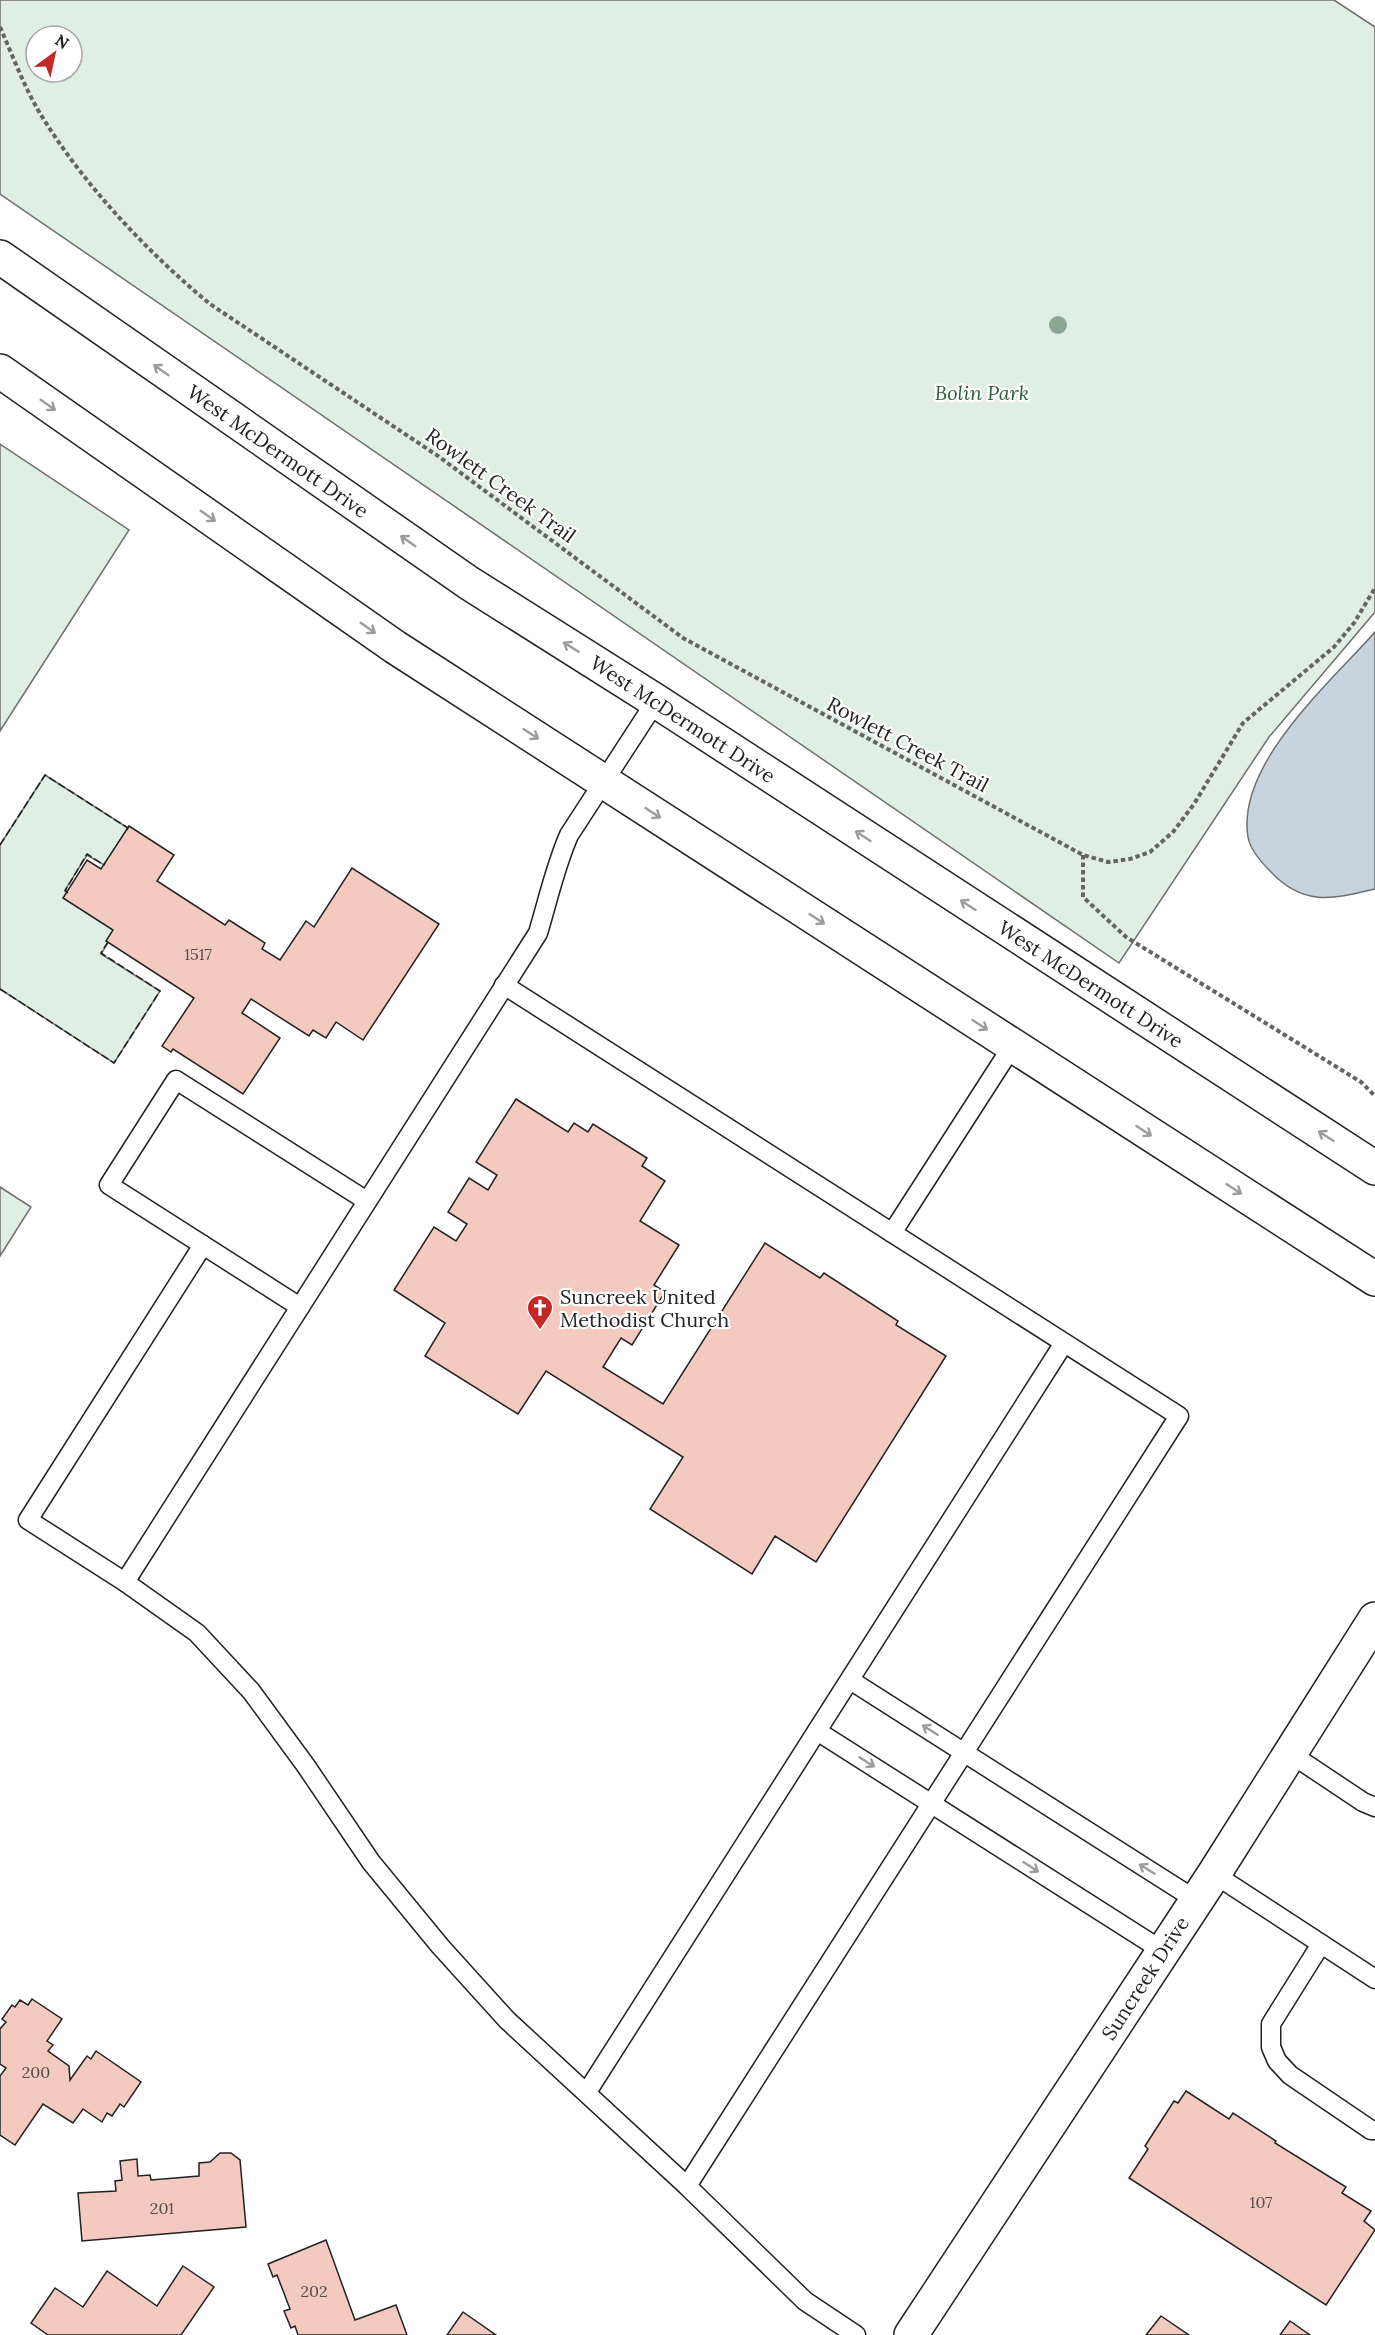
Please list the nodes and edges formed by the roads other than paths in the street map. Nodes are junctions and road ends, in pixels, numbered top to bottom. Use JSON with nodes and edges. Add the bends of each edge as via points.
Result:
{"nodes":[{"id":1,"x":0,"y":257,"type":"edge"},
{"id":2,"x":0,"y":371,"type":"edge"},
{"id":3,"x":656,"y":701,"type":"junction"},
{"id":4,"x":604,"y":781,"type":"junction"},
{"id":5,"x":504,"y":985,"type":"junction"},
{"id":6,"x":1012,"y":1045,"type":"junction"},
{"id":7,"x":1375,"y":1168,"type":"edge"},
{"id":8,"x":367,"y":1201,"type":"junction"},
{"id":9,"x":892,"y":1233,"type":"junction"},
{"id":10,"x":203,"y":1245,"type":"junction"},
{"id":11,"x":1375,"y":1279,"type":"edge"},
{"id":12,"x":300,"y":1307,"type":"junction"},
{"id":13,"x":1064,"y":1343,"type":"junction"},
{"id":14,"x":125,"y":1582,"type":"junction"},
{"id":15,"x":1375,"y":1619,"type":"edge"},
{"id":16,"x":850,"y":1680,"type":"junction"},
{"id":17,"x":818,"y":1731,"type":"junction"},
{"id":18,"x":964,"y":1752,"type":"junction"},
{"id":19,"x":1291,"y":1754,"type":"junction"},
{"id":20,"x":932,"y":1803,"type":"junction"},
{"id":21,"x":1375,"y":1807,"type":"edge"},
{"id":22,"x":1205,"y":1887,"type":"junction"},
{"id":23,"x":1321,"y":1944,"type":"junction"},
{"id":24,"x":1163,"y":1951,"type":"junction"},
{"id":25,"x":1375,"y":1979,"type":"edge"},
{"id":26,"x":586,"y":2092,"type":"junction"},
{"id":27,"x":1375,"y":2130,"type":"edge"},
{"id":28,"x":687,"y":2186,"type":"junction"},
{"id":29,"x":856,"y":2335,"type":"edge"},
{"id":30,"x":911,"y":2335,"type":"edge"}],
"edges":[{"from":3,"to":1,"type":"main road","name":"West McDermott Drive","one_way":true,"via":[[469,583]]},
{"from":2,"to":4,"type":"main road","one_way":true,"via":[[395,647]]},
{"from":3,"to":4,"type":"lane"},
{"from":7,"to":3,"type":"main road","name":"West McDermott Drive","one_way":true},
{"from":4,"to":5,"type":"lane","via":[[569,835],[538,933]]},
{"from":4,"to":6,"type":"main road","one_way":true},
{"from":5,"to":8,"type":"lane"},
{"from":5,"to":9,"type":"lane"},
{"from":6,"to":9,"type":"lane"},
{"from":6,"to":11,"type":"main road","one_way":true},
{"from":8,"to":10,"type":"lane","via":[[176,1080],[109,1185]]},
{"from":8,"to":12,"type":"lane"},
{"from":9,"to":13,"type":"lane"},
{"from":10,"to":12,"type":"lane"},
{"from":10,"to":14,"type":"lane","via":[[28,1520]]},
{"from":12,"to":14,"type":"lane"},
{"from":13,"to":16,"type":"lane"},
{"from":13,"to":18,"type":"lane","via":[[1179,1416]]},
{"from":14,"to":26,"type":"lane","via":[[197,1633],[250,1691],[371,1862],[440,1946],[507,2020]]},
{"from":15,"to":19,"type":"main road","name":"Suncreek Drive"},
{"from":16,"to":17,"type":"lane"},
{"from":18,"to":16,"type":"lane","one_way":true},
{"from":17,"to":20,"type":"lane","one_way":true},
{"from":17,"to":26,"type":"lane"},
{"from":18,"to":20,"type":"lane"},
{"from":22,"to":18,"type":"lane","one_way":true},
{"from":19,"to":21,"type":"lane"},
{"from":19,"to":22,"type":"main road","name":"Suncreek Drive"},
{"from":20,"to":24,"type":"lane","one_way":true},
{"from":20,"to":28,"type":"lane"},
{"from":22,"to":23,"type":"lane"},
{"from":22,"to":24,"type":"main road","name":"Suncreek Drive"},
{"from":23,"to":25,"type":"lane"},
{"from":23,"to":27,"type":"lane","via":[[1271,2024],[1271,2047],[1290,2075]]},
{"from":24,"to":30,"type":"main road","name":"Suncreek Drive"},
{"from":26,"to":28,"type":"lane"},
{"from":28,"to":29,"type":"lane","via":[[805,2301]]}]}
